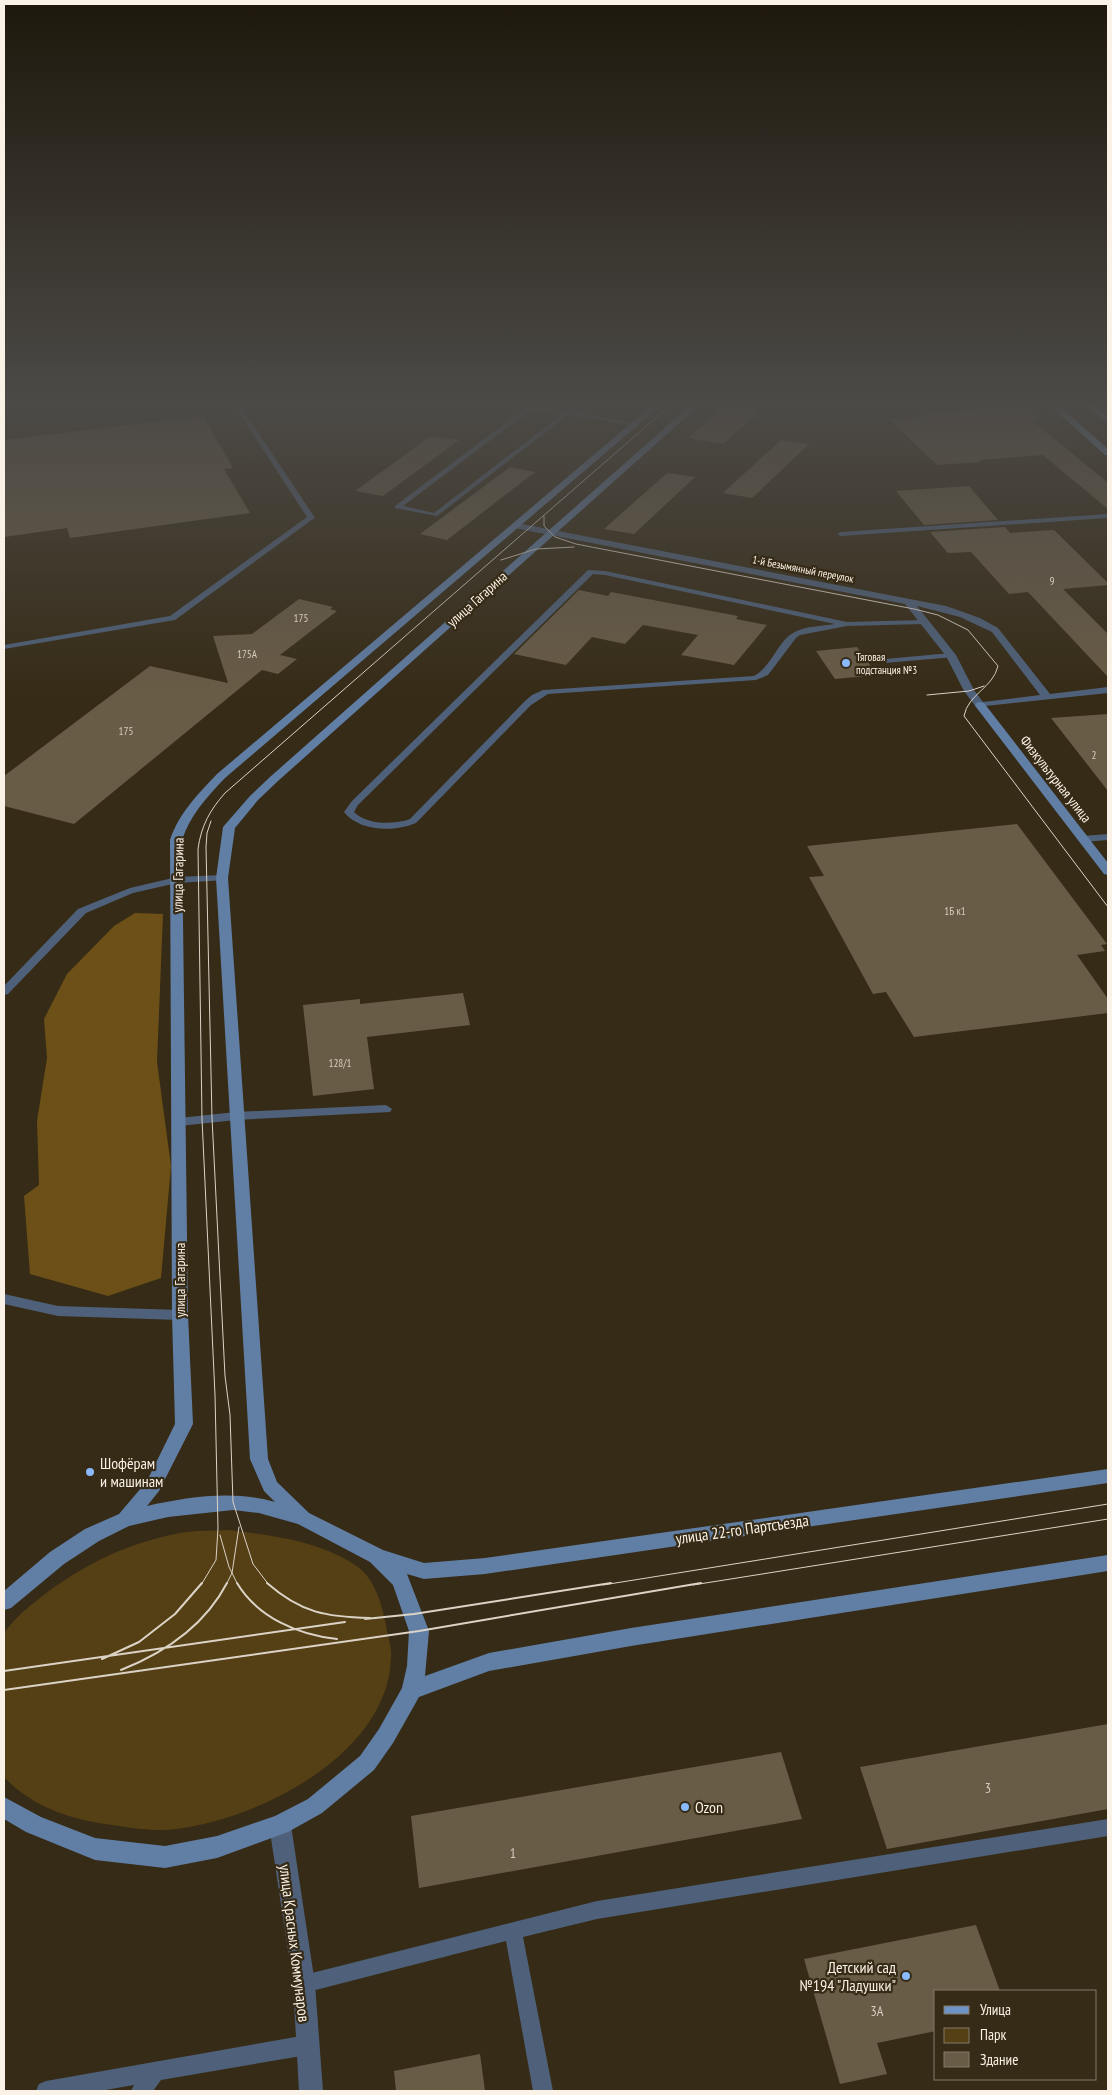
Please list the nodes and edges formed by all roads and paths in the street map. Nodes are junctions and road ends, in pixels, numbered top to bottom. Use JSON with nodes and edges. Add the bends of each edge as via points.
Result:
{"nodes":[{"id":1,"x":299,"y":500,"type":"edge"},
{"id":2,"x":407,"y":500,"type":"edge"},
{"id":3,"x":454,"y":500,"type":"edge"},
{"id":4,"x":548,"y":500,"type":"edge"},
{"id":5,"x":589,"y":500,"type":"edge"},
{"id":6,"x":1108,"y":516,"type":"edge"},
{"id":7,"x":517,"y":526,"type":"junction"},
{"id":8,"x":551,"y":533,"type":"junction"},
{"id":9,"x":841,"y":534,"type":"dead end"},
{"id":10,"x":908,"y":601,"type":"junction"},
{"id":11,"x":924,"y":622,"type":"junction"},
{"id":12,"x":847,"y":624,"type":"junction"},
{"id":13,"x":4,"y":647,"type":"edge"},
{"id":14,"x":951,"y":656,"type":"junction"},
{"id":15,"x":885,"y":661,"type":"dead end"},
{"id":16,"x":1108,"y":690,"type":"edge"},
{"id":17,"x":1047,"y":696,"type":"junction"},
{"id":18,"x":980,"y":705,"type":"junction"},
{"id":19,"x":1108,"y":837,"type":"edge"},
{"id":20,"x":1083,"y":839,"type":"junction"},
{"id":21,"x":1108,"y":872,"type":"edge"},
{"id":22,"x":222,"y":878,"type":"junction"},
{"id":23,"x":177,"y":880,"type":"junction"},
{"id":24,"x":4,"y":992,"type":"edge"},
{"id":25,"x":386,"y":1109,"type":"dead end"},
{"id":26,"x":236,"y":1116,"type":"junction"},
{"id":27,"x":179,"y":1122,"type":"junction"},
{"id":28,"x":4,"y":1299,"type":"edge"},
{"id":29,"x":180,"y":1316,"type":"junction"},
{"id":30,"x":1108,"y":1476,"type":"edge"},
{"id":31,"x":303,"y":1518,"type":"junction"},
{"id":32,"x":125,"y":1519,"type":"junction"},
{"id":33,"x":377,"y":1556,"type":"junction"},
{"id":34,"x":1108,"y":1563,"type":"edge"},
{"id":35,"x":4,"y":1602,"type":"edge"},
{"id":36,"x":412,"y":1690,"type":"junction"},
{"id":37,"x":4,"y":1807,"type":"edge"},
{"id":38,"x":280,"y":1825,"type":"junction"},
{"id":39,"x":1108,"y":1827,"type":"edge"},
{"id":40,"x":513,"y":1930,"type":"junction"},
{"id":41,"x":304,"y":1984,"type":"junction"},
{"id":42,"x":307,"y":2045,"type":"junction"},
{"id":43,"x":156,"y":2071,"type":"junction"},
{"id":44,"x":46,"y":2091,"type":"edge"},
{"id":45,"x":141,"y":2091,"type":"edge"},
{"id":46,"x":310,"y":2091,"type":"edge"},
{"id":47,"x":543,"y":2091,"type":"edge"}],
"edges":[{"from":1,"to":13,"type":"lane","via":[[311,518],[172,618]]},
{"from":2,"to":3,"type":"lane","via":[[396,508],[436,514]]},
{"from":4,"to":7,"type":"main road","name":"улица Гагарина"},
{"from":5,"to":8,"type":"main road","name":"улица Гагарина"},
{"from":6,"to":9,"type":"lane"},
{"from":7,"to":8,"type":"street","name":"1-й Безымянный переулок"},
{"from":7,"to":23,"type":"main road","name":"улица Гагарина","via":[[221,776],[190,809],[180,826],[176,840]]},
{"from":8,"to":10,"type":"street","name":"1-й Безымянный переулок"},
{"from":8,"to":22,"type":"main road","name":"улица Гагарина","via":[[254,798],[229,827]]},
{"from":10,"to":11,"type":"street"},
{"from":10,"to":17,"type":"street","name":"1-й Безымянный переулок","via":[[961,613],[991,627]]},
{"from":11,"to":12,"type":"lane"},
{"from":11,"to":14,"type":"street"},
{"from":12,"to":12,"type":"lane","via":[[798,633],[765,673],[756,678],[546,692],[528,703],[413,821],[406,825],[388,826],[358,820],[349,812],[354,803],[591,572],[604,572]]},
{"from":14,"to":15,"type":"lane"},
{"from":14,"to":18,"type":"street"},
{"from":16,"to":17,"type":"street"},
{"from":17,"to":18,"type":"street"},
{"from":18,"to":20,"type":"main road","name":"Физкультурная улица"},
{"from":19,"to":20,"type":"lane"},
{"from":20,"to":21,"type":"main road","name":"Физкультурная улица"},
{"from":22,"to":23,"type":"lane"},
{"from":22,"to":26,"type":"main road","name":"улица Гагарина"},
{"from":23,"to":24,"type":"lane","via":[[130,891],[82,911]]},
{"from":23,"to":27,"type":"main road","name":"улица Гагарина"},
{"from":25,"to":26,"type":"lane"},
{"from":26,"to":27,"type":"lane"},
{"from":26,"to":31,"type":"main road","name":"улица Гагарина","via":[[259,1459],[270,1486]]},
{"from":27,"to":29,"type":"main road","name":"улица Гагарина"},
{"from":28,"to":29,"type":"lane","via":[[58,1311]]},
{"from":29,"to":32,"type":"main road","name":"улица Гагарина","via":[[184,1424],[154,1486]]},
{"from":30,"to":33,"type":"main road","name":"улица 22-го Партсъезда","via":[[485,1566],[424,1571]]},
{"from":31,"to":32,"type":"main road","via":[[259,1505],[233,1502],[168,1509]]},
{"from":31,"to":33,"type":"main road"},
{"from":32,"to":35,"type":"main road","via":[[92,1535],[57,1558]]},
{"from":33,"to":36,"type":"main road","via":[[401,1580],[419,1631]]},
{"from":34,"to":36,"type":"main road","via":[[498,1660]]},
{"from":36,"to":38,"type":"main road","via":[[367,1764],[315,1806]]},
{"from":37,"to":38,"type":"main road","via":[[34,1825],[95,1849],[165,1857],[217,1847]]},
{"from":38,"to":41,"type":"street","name":"улица Красных Коммунаров"},
{"from":39,"to":40,"type":"lane","via":[[598,1910]]},
{"from":40,"to":41,"type":"lane"},
{"from":40,"to":47,"type":"lane"},
{"from":41,"to":42,"type":"street","name":"улица Красных Коммунаров"},
{"from":42,"to":43,"type":"lane"},
{"from":42,"to":46,"type":"street","name":"улица Красных Коммунаров"},
{"from":43,"to":44,"type":"lane"},
{"from":43,"to":45,"type":"lane"}]}
